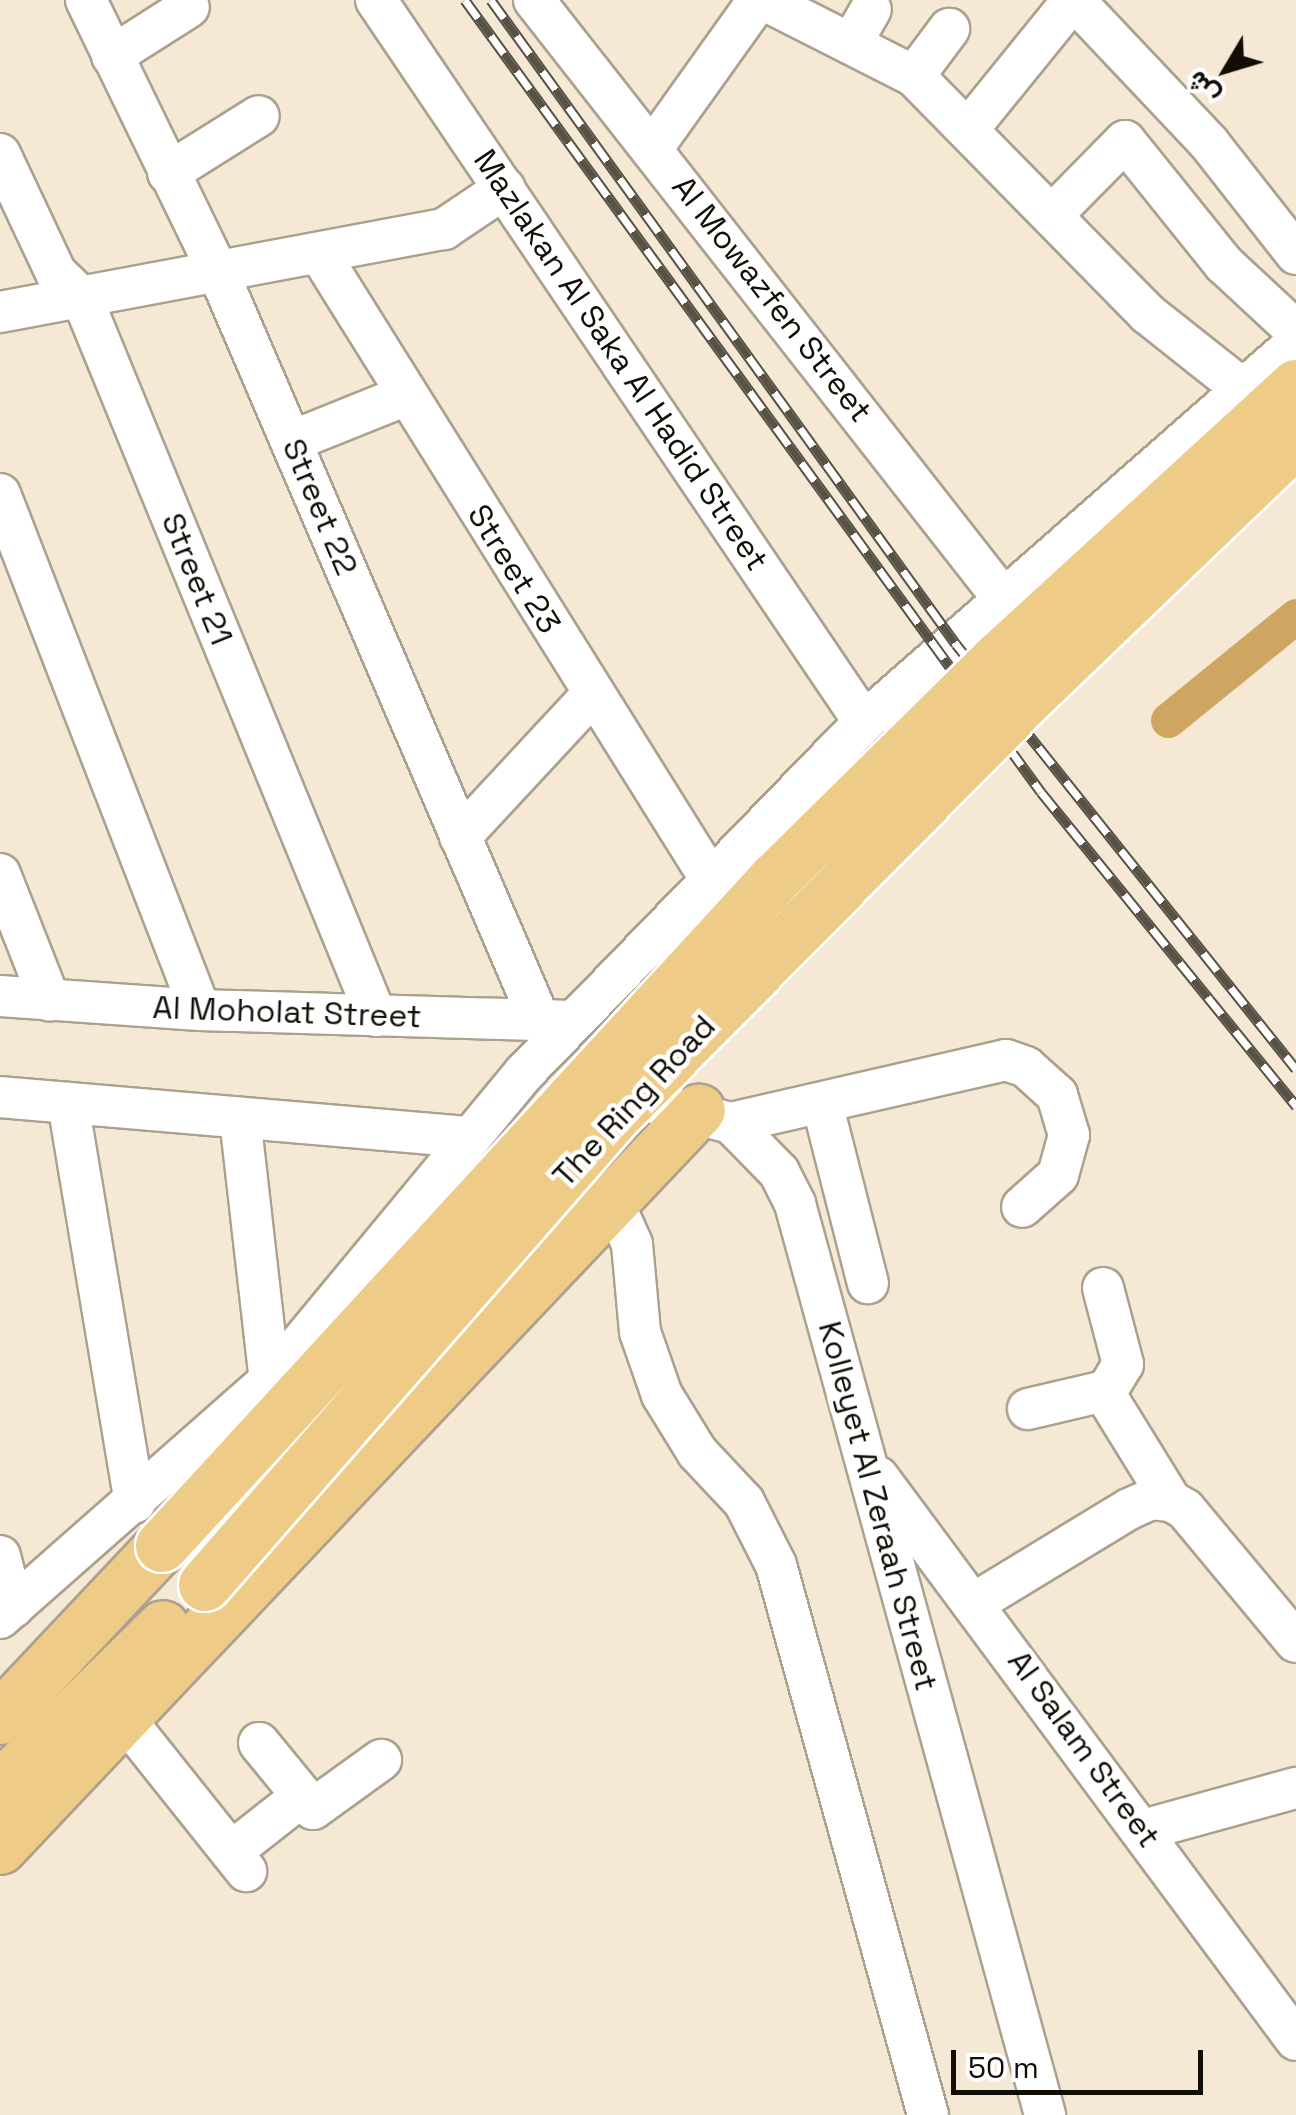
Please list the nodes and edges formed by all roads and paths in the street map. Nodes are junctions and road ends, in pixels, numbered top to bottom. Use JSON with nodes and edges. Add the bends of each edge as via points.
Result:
{"nodes":[{"id":1,"x":86,"y":0,"type":"edge"},
{"id":2,"x":376,"y":0,"type":"edge"},
{"id":3,"x":534,"y":0,"type":"edge"},
{"id":4,"x":1074,"y":0,"type":"edge"},
{"id":5,"x":780,"y":4,"type":"edge"},
{"id":6,"x":189,"y":7,"type":"dead end"},
{"id":7,"x":871,"y":9,"type":"dead end"},
{"id":8,"x":950,"y":28,"type":"dead end"},
{"id":9,"x":851,"y":44,"type":"junction"},
{"id":10,"x":112,"y":56,"type":"junction"},
{"id":11,"x":914,"y":76,"type":"junction"},
{"id":12,"x":259,"y":116,"type":"dead end"},
{"id":13,"x":970,"y":127,"type":"junction"},
{"id":14,"x":654,"y":146,"type":"junction"},
{"id":15,"x":0,"y":154,"type":"edge"},
{"id":16,"x":168,"y":172,"type":"junction"},
{"id":17,"x":505,"y":188,"type":"junction"},
{"id":18,"x":1054,"y":213,"type":"junction"},
{"id":19,"x":1296,"y":254,"type":"edge"},
{"id":20,"x":321,"y":256,"type":"junction"},
{"id":21,"x":219,"y":274,"type":"junction"},
{"id":22,"x":82,"y":298,"type":"junction"},
{"id":23,"x":0,"y":312,"type":"edge"},
{"id":24,"x":1296,"y":331,"type":"edge"},
{"id":25,"x":1296,"y":343,"type":"edge"},
{"id":26,"x":1296,"y":386,"type":"edge"},
{"id":27,"x":1244,"y":390,"type":"junction"},
{"id":28,"x":404,"y":396,"type":"junction"},
{"id":29,"x":1296,"y":440,"type":"edge"},
{"id":30,"x":292,"y":441,"type":"junction"},
{"id":31,"x":0,"y":494,"type":"edge"},
{"id":32,"x":1005,"y":601,"type":"junction"},
{"id":33,"x":594,"y":694,"type":"junction"},
{"id":34,"x":864,"y":722,"type":"junction"},
{"id":35,"x":460,"y":838,"type":"junction"},
{"id":36,"x":0,"y":874,"type":"edge"},
{"id":37,"x":711,"y":880,"type":"junction"},
{"id":38,"x":0,"y":997,"type":"edge"},
{"id":39,"x":50,"y":1001,"type":"junction"},
{"id":40,"x":200,"y":1010,"type":"junction"},
{"id":41,"x":376,"y":1016,"type":"junction"},
{"id":42,"x":557,"y":1021,"type":"junction"},
{"id":43,"x":524,"y":1073,"type":"junction"},
{"id":44,"x":0,"y":1098,"type":"edge"},
{"id":45,"x":68,"y":1103,"type":"junction"},
{"id":46,"x":822,"y":1103,"type":"junction"},
{"id":47,"x":715,"y":1117,"type":"junction"},
{"id":48,"x":240,"y":1118,"type":"junction"},
{"id":49,"x":470,"y":1138,"type":"junction"},
{"id":50,"x":614,"y":1204,"type":"junction"},
{"id":51,"x":1022,"y":1207,"type":"dead end"},
{"id":52,"x":868,"y":1283,"type":"dead end"},
{"id":53,"x":1103,"y":1288,"type":"dead end"},
{"id":54,"x":270,"y":1380,"type":"junction"},
{"id":55,"x":1105,"y":1391,"type":"junction"},
{"id":56,"x":1028,"y":1409,"type":"dead end"},
{"id":57,"x":866,"y":1462,"type":"junction"},
{"id":58,"x":135,"y":1502,"type":"junction"},
{"id":59,"x":1171,"y":1502,"type":"junction"},
{"id":60,"x":0,"y":1556,"type":"edge"},
{"id":61,"x":976,"y":1602,"type":"junction"},
{"id":62,"x":7,"y":1612,"type":"edge"},
{"id":63,"x":1296,"y":1642,"type":"edge"},
{"id":64,"x":0,"y":1718,"type":"edge"},
{"id":65,"x":124,"y":1718,"type":"junction"},
{"id":66,"x":259,"y":1743,"type":"dead end"},
{"id":67,"x":381,"y":1760,"type":"dead end"},
{"id":68,"x":0,"y":1788,"type":"edge"},
{"id":69,"x":1296,"y":1788,"type":"edge"},
{"id":70,"x":302,"y":1796,"type":"junction"},
{"id":71,"x":1142,"y":1830,"type":"junction"},
{"id":72,"x":0,"y":1848,"type":"edge"},
{"id":73,"x":1296,"y":2040,"type":"edge"},
{"id":74,"x":928,"y":2115,"type":"edge"},
{"id":75,"x":1045,"y":2115,"type":"edge"}],
"edges":[{"from":1,"to":10,"type":"street","name":"Street 22"},
{"from":2,"to":17,"type":"street","name":"Mazlakan Al Saka Al Hadid Street"},
{"from":3,"to":14,"type":"street","name":"Al Mowazfen Street"},
{"from":4,"to":13,"type":"street"},
{"from":4,"to":19,"type":"street","via":[[1208,143]]},
{"from":5,"to":9,"type":"street"},
{"from":5,"to":14,"type":"street"},
{"from":6,"to":10,"type":"street"},
{"from":7,"to":9,"type":"street"},
{"from":8,"to":11,"type":"street"},
{"from":9,"to":11,"type":"street"},
{"from":10,"to":16,"type":"street","name":"Street 22"},
{"from":11,"to":13,"type":"street"},
{"from":12,"to":16,"type":"street"},
{"from":13,"to":18,"type":"street"},
{"from":14,"to":32,"type":"street","name":"Al Mowazfen Street"},
{"from":15,"to":22,"type":"street","name":"Street 21","via":[[56,273]]},
{"from":16,"to":21,"type":"street","name":"Street 22"},
{"from":17,"to":20,"type":"street","via":[[444,230]]},
{"from":17,"to":34,"type":"street","name":"Mazlakan Al Saka Al Hadid Street"},
{"from":18,"to":24,"type":"street","via":[[1124,142],[1224,264]]},
{"from":18,"to":27,"type":"street","via":[[1148,314]]},
{"from":20,"to":21,"type":"street"},
{"from":20,"to":28,"type":"street","name":"Street 23"},
{"from":21,"to":22,"type":"street"},
{"from":21,"to":30,"type":"street","name":"Street 22"},
{"from":22,"to":23,"type":"street"},
{"from":22,"to":41,"type":"street","name":"Street 21"},
{"from":25,"to":27,"type":"street"},
{"from":26,"to":64,"type":"main road","name":"The Ring Road","bridge":true,"via":[[998,660],[775,879]]},
{"from":27,"to":32,"type":"street"},
{"from":28,"to":30,"type":"street"},
{"from":28,"to":33,"type":"street","name":"Street 23"},
{"from":29,"to":68,"type":"main road","name":"The Ring Road","bridge":true,"via":[[614,1117],[205,1586]]},
{"from":30,"to":35,"type":"street","name":"Street 22"},
{"from":31,"to":40,"type":"street"},
{"from":32,"to":34,"type":"street"},
{"from":33,"to":35,"type":"street"},
{"from":33,"to":37,"type":"street","name":"Street 23"},
{"from":34,"to":37,"type":"street"},
{"from":35,"to":42,"type":"street","name":"Street 22"},
{"from":36,"to":39,"type":"street"},
{"from":37,"to":42,"type":"street"},
{"from":38,"to":39,"type":"street","name":"Al Moholat Street"},
{"from":39,"to":40,"type":"street","name":"Al Moholat Street"},
{"from":40,"to":41,"type":"street","name":"Al Moholat Street"},
{"from":41,"to":42,"type":"street","name":"Al Moholat Street"},
{"from":42,"to":43,"type":"street"},
{"from":43,"to":47,"type":"street"},
{"from":43,"to":49,"type":"street"},
{"from":44,"to":45,"type":"street"},
{"from":45,"to":48,"type":"street"},
{"from":45,"to":58,"type":"street"},
{"from":46,"to":47,"type":"street"},
{"from":46,"to":51,"type":"street","via":[[1006,1060],[1026,1067],[1057,1095],[1069,1135],[1058,1175]]},
{"from":46,"to":52,"type":"street"},
{"from":47,"to":50,"type":"main road"},
{"from":47,"to":57,"type":"street","name":"Kolleyet Al Zeraah Street","via":[[768,1159],[795,1204]]},
{"from":48,"to":49,"type":"street"},
{"from":48,"to":54,"type":"street"},
{"from":49,"to":54,"type":"street"},
{"from":50,"to":65,"type":"main road"},
{"from":50,"to":74,"type":"street","via":[[632,1244],[640,1332],[662,1395],[697,1452],[744,1502],[776,1565]]},
{"from":53,"to":55,"type":"street","via":[[1123,1364]]},
{"from":54,"to":58,"type":"street"},
{"from":55,"to":56,"type":"street"},
{"from":55,"to":59,"type":"street"},
{"from":57,"to":61,"type":"street","name":"Al Salam Street"},
{"from":57,"to":75,"type":"street","name":"Kolleyet Al Zeraah Street"},
{"from":58,"to":62,"type":"street"},
{"from":59,"to":61,"type":"street","via":[[1150,1499],[1129,1508]]},
{"from":59,"to":63,"type":"street","via":[[1185,1509]]},
{"from":60,"to":62,"type":"street"},
{"from":61,"to":71,"type":"street","name":"Al Salam Street"},
{"from":65,"to":70,"type":"street","via":[[238,1862]]},
{"from":65,"to":72,"type":"main road"},
{"from":66,"to":70,"type":"street"},
{"from":67,"to":70,"type":"street","via":[[318,1809]]},
{"from":69,"to":71,"type":"street"},
{"from":71,"to":73,"type":"street","name":"Al Salam Street"}]}
